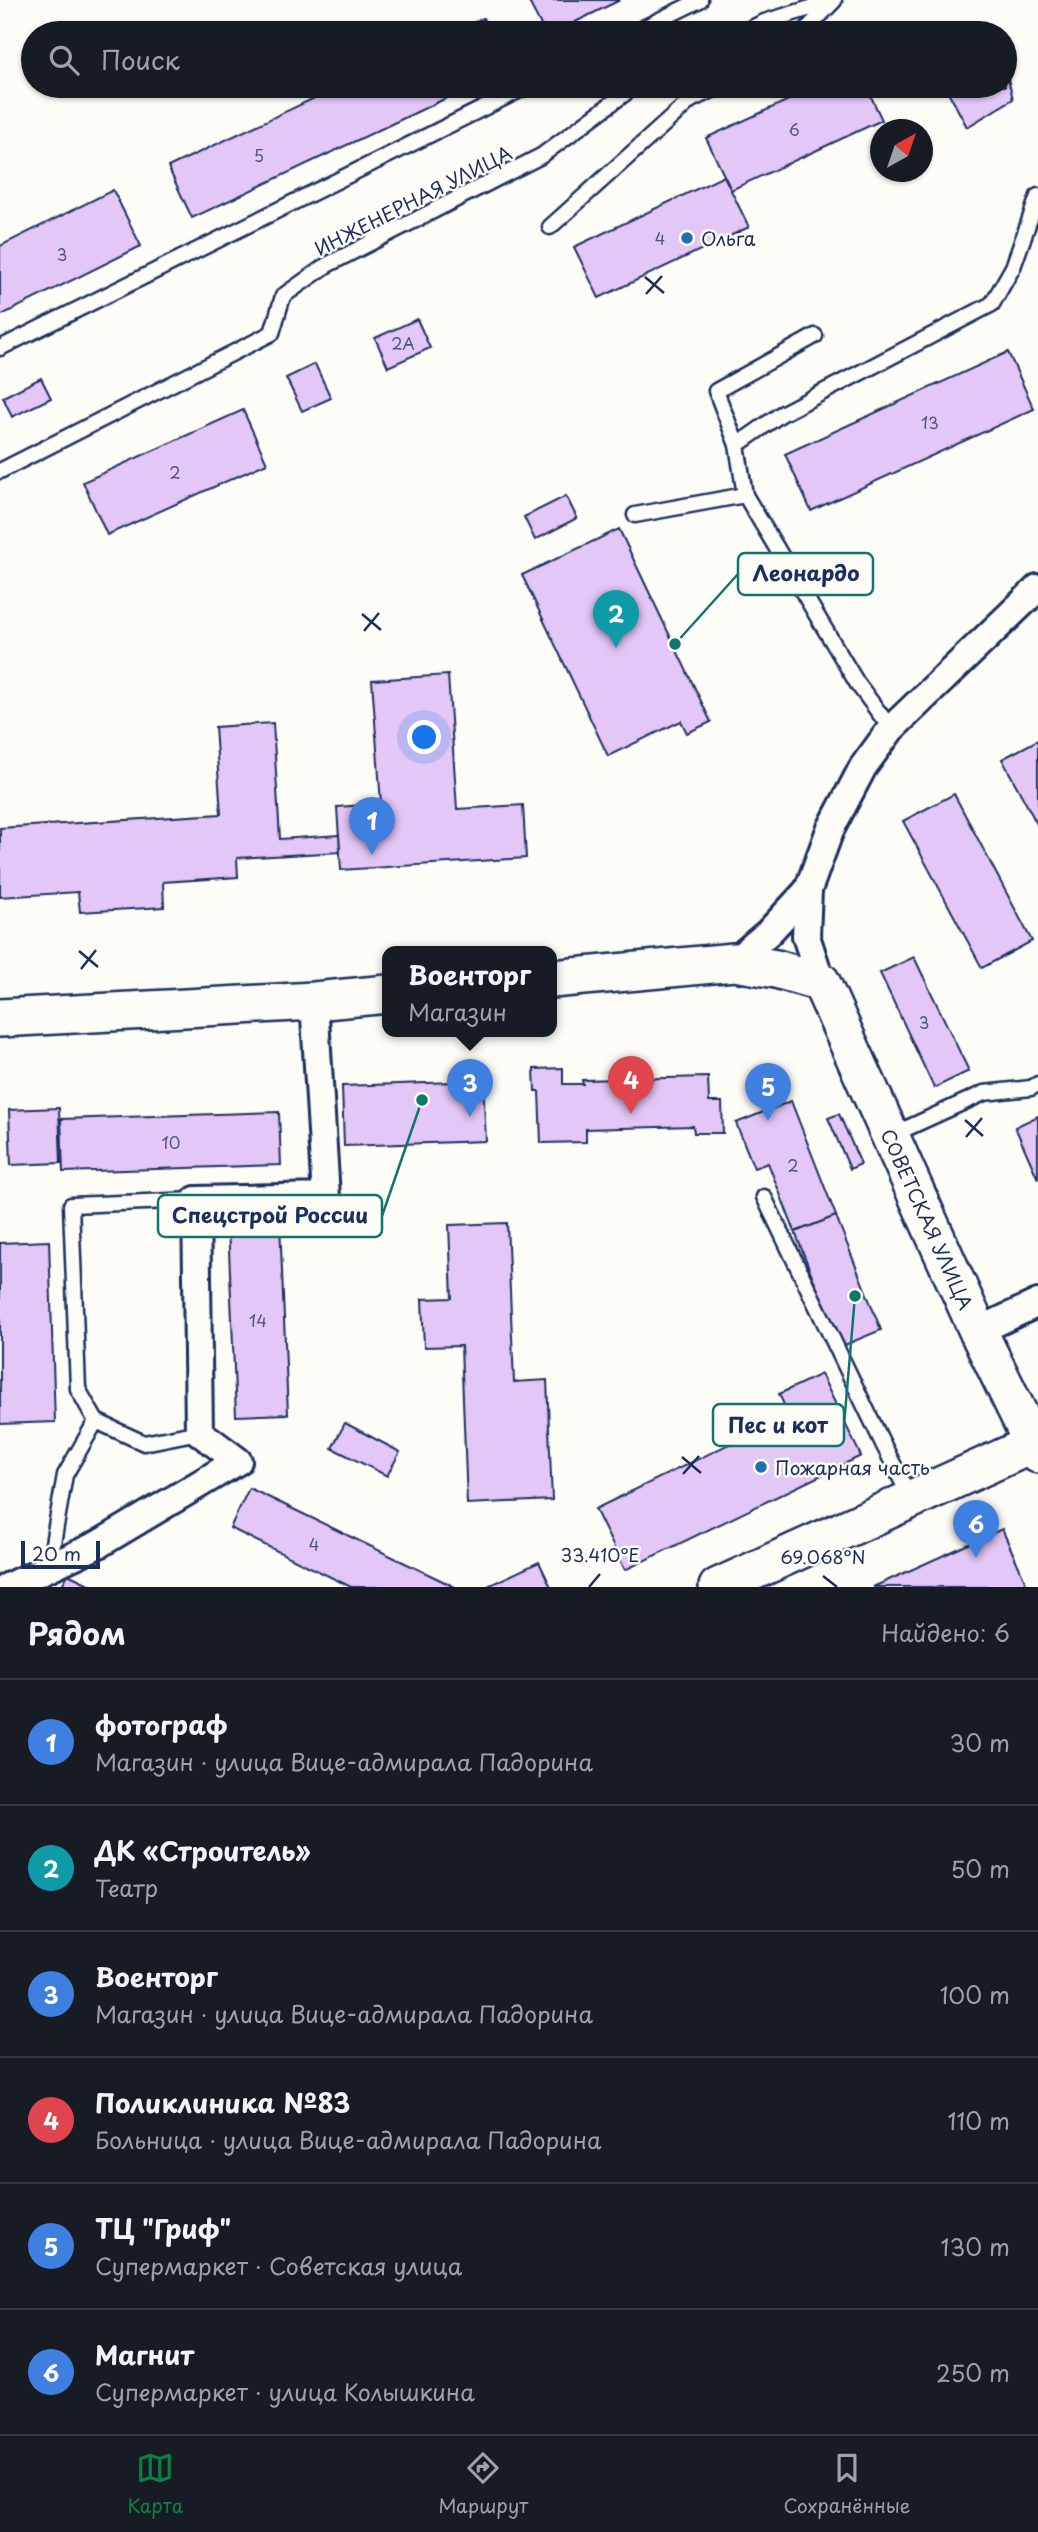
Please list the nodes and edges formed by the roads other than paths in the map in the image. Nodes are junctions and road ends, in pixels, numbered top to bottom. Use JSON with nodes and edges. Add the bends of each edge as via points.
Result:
{"nodes":[{"id":1,"x":700,"y":0,"type":"edge"},
{"id":2,"x":834,"y":0,"type":"edge"},
{"id":3,"x":657,"y":21,"type":"edge"},
{"id":4,"x":767,"y":21,"type":"edge"},
{"id":5,"x":814,"y":21,"type":"edge"},
{"id":6,"x":504,"y":98,"type":"edge"},
{"id":7,"x":619,"y":98,"type":"edge"},
{"id":8,"x":695,"y":98,"type":"edge"},
{"id":9,"x":1038,"y":196,"type":"edge"},
{"id":10,"x":550,"y":227,"type":"dead end"},
{"id":11,"x":815,"y":336,"type":"dead end"},
{"id":12,"x":0,"y":348,"type":"edge"},
{"id":13,"x":737,"y":445,"type":"junction"},
{"id":14,"x":0,"y":471,"type":"edge"},
{"id":15,"x":745,"y":495,"type":"junction"},
{"id":16,"x":635,"y":514,"type":"dead end"},
{"id":17,"x":1038,"y":588,"type":"edge"},
{"id":18,"x":891,"y":729,"type":"junction"},
{"id":19,"x":808,"y":890,"type":"junction"},
{"id":20,"x":734,"y":962,"type":"junction"},
{"id":21,"x":557,"y":979,"type":"edge"},
{"id":22,"x":821,"y":982,"type":"junction"},
{"id":23,"x":382,"y":995,"type":"edge"},
{"id":24,"x":314,"y":1001,"type":"junction"},
{"id":25,"x":0,"y":1018,"type":"edge"},
{"id":26,"x":1038,"y":1084,"type":"edge"},
{"id":27,"x":891,"y":1135,"type":"junction"},
{"id":28,"x":764,"y":1197,"type":"dead end"},
{"id":29,"x":196,"y":1200,"type":"junction"},
{"id":30,"x":1038,"y":1303,"type":"edge"},
{"id":31,"x":978,"y":1331,"type":"junction"},
{"id":32,"x":96,"y":1421,"type":"junction"},
{"id":33,"x":199,"y":1432,"type":"junction"},
{"id":34,"x":1035,"y":1449,"type":"edge"},
{"id":35,"x":911,"y":1499,"type":"junction"},
{"id":36,"x":49,"y":1566,"type":"junction"},
{"id":37,"x":6,"y":1587,"type":"edge"},
{"id":38,"x":718,"y":1587,"type":"edge"}],
"edges":[{"from":1,"to":3,"type":"lane"},
{"from":2,"to":4,"type":"lane"},
{"from":2,"to":5,"type":"lane"},
{"from":6,"to":12,"type":"lane"},
{"from":7,"to":14,"type":"lane","name":"ИНЖЕНЕРНАЯ УЛИЦА","via":[[541,156],[327,265],[283,296],[272,333]]},
{"from":8,"to":10,"type":"lane"},
{"from":9,"to":13,"type":"lane","via":[[1013,267],[992,304],[781,414]]},
{"from":11,"to":13,"type":"lane","via":[[716,391]]},
{"from":13,"to":15,"type":"lane"},
{"from":15,"to":16,"type":"lane"},
{"from":15,"to":18,"type":"lane","via":[[857,683]]},
{"from":17,"to":18,"type":"street"},
{"from":18,"to":19,"type":"street","via":[[863,767],[835,819]]},
{"from":19,"to":20,"type":"street"},
{"from":19,"to":22,"type":"street","via":[[806,936]]},
{"from":20,"to":21,"type":"street"},
{"from":20,"to":22,"type":"street"},
{"from":22,"to":27,"type":"street","name":"СОВЕТСКАЯ УЛИЦА"},
{"from":23,"to":24,"type":"street"},
{"from":24,"to":25,"type":"street"},
{"from":24,"to":29,"type":"street","via":[[326,1196]]},
{"from":26,"to":27,"type":"lane","via":[[984,1093]]},
{"from":27,"to":31,"type":"street","name":"СОВЕТСКАЯ УЛИЦА"},
{"from":28,"to":35,"type":"lane"},
{"from":29,"to":32,"type":"lane","via":[[71,1205],[78,1390]]},
{"from":29,"to":33,"type":"street"},
{"from":30,"to":31,"type":"street"},
{"from":31,"to":34,"type":"street","name":"СОВЕТСКАЯ УЛИЦА"},
{"from":32,"to":33,"type":"lane","via":[[144,1443]]},
{"from":32,"to":36,"type":"lane","via":[[65,1475]]},
{"from":33,"to":36,"type":"street","via":[[238,1461],[99,1544]]},
{"from":34,"to":35,"type":"street"},
{"from":35,"to":38,"type":"street"},
{"from":36,"to":37,"type":"street"}]}
